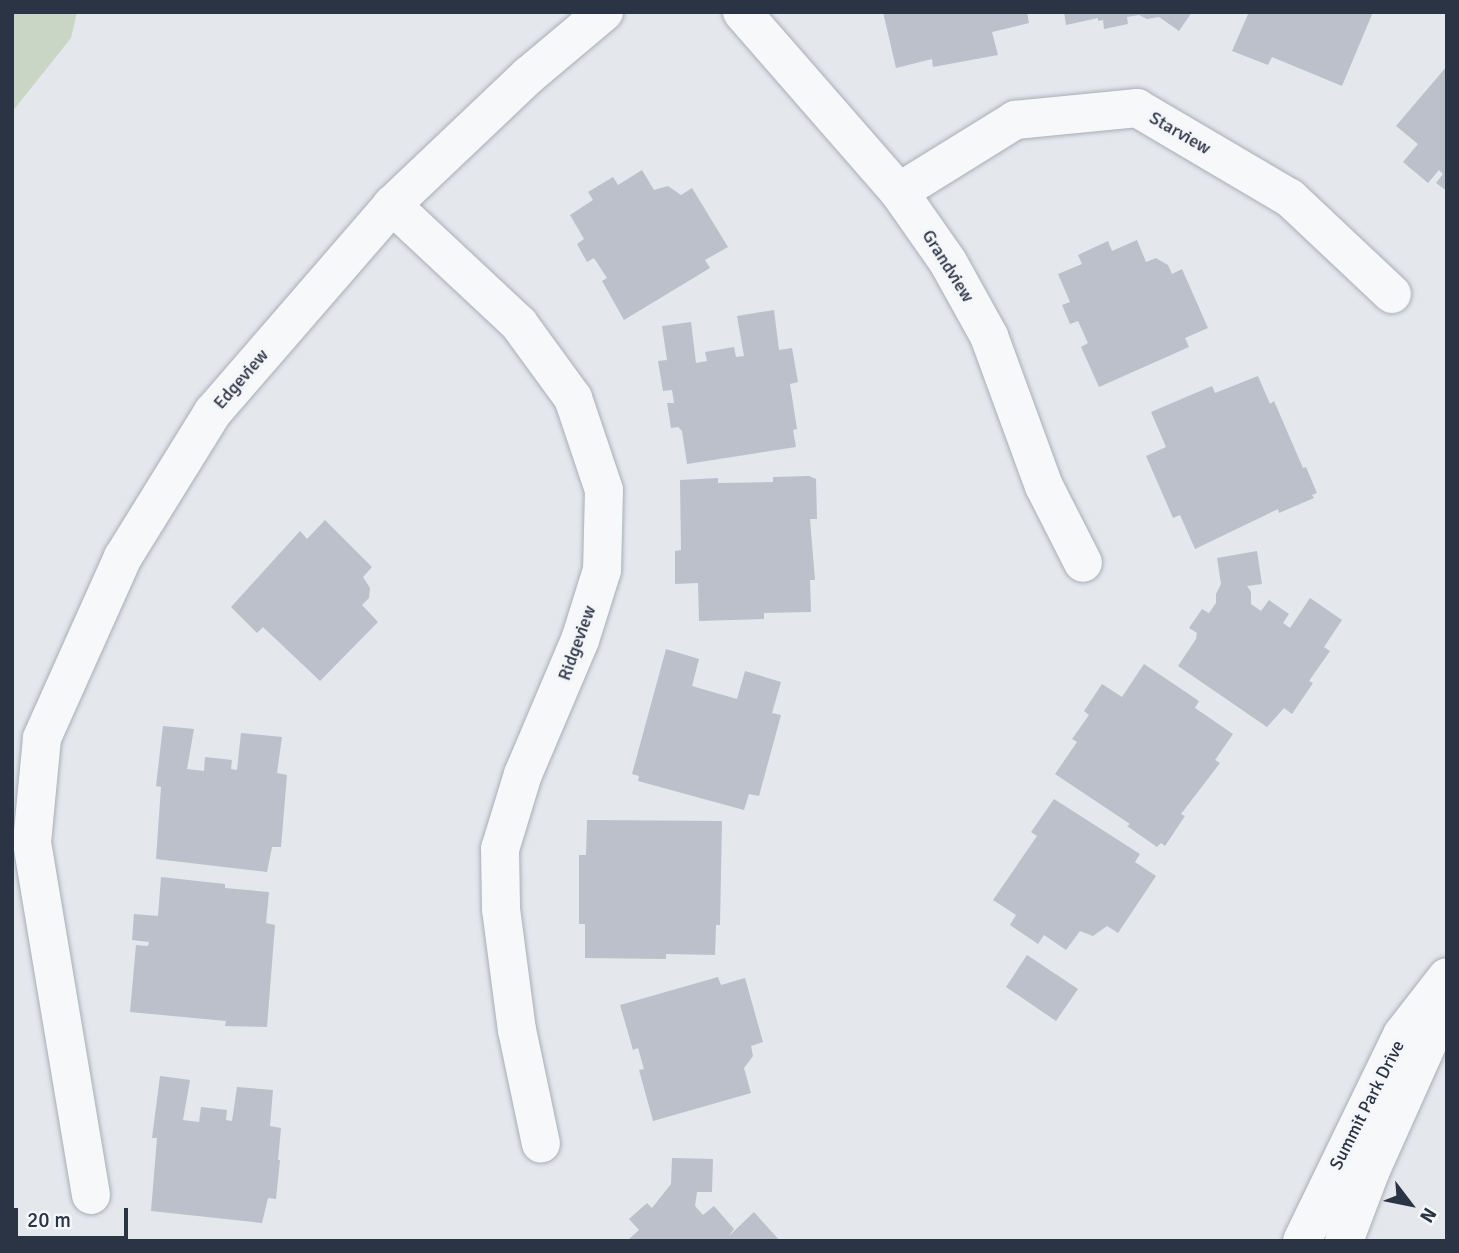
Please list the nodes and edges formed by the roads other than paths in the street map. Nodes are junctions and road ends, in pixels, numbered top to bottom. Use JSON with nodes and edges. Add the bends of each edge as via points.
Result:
{"nodes":[{"id":1,"x":604,"y":12,"type":"edge"},
{"id":2,"x":742,"y":12,"type":"edge"},
{"id":3,"x":899,"y":192,"type":"junction"},
{"id":4,"x":392,"y":205,"type":"junction"},
{"id":5,"x":1392,"y":294,"type":"dead end"},
{"id":6,"x":1083,"y":563,"type":"dead end"},
{"id":7,"x":1447,"y":977,"type":"edge"},
{"id":8,"x":1447,"y":1000,"type":"edge"},
{"id":9,"x":541,"y":1144,"type":"dead end"},
{"id":10,"x":91,"y":1195,"type":"dead end"},
{"id":11,"x":1302,"y":1241,"type":"edge"},
{"id":12,"x":1344,"y":1241,"type":"edge"}],
"edges":[{"from":1,"to":4,"type":"street","name":"Edgeview","via":[[529,75]]},
{"from":2,"to":3,"type":"street","name":"Grandview"},
{"from":3,"to":5,"type":"street","name":"Starview","via":[[1015,120],[1137,108],[1290,198]]},
{"from":3,"to":6,"type":"street","name":"Grandview","via":[[948,262],[989,336],[1044,486]]},
{"from":4,"to":9,"type":"street","name":"Ridgeview","via":[[519,324],[572,398],[604,490],[602,570],[580,640],[523,774],[500,849],[501,909],[517,1030]]},
{"from":4,"to":10,"type":"street","name":"Edgeview","via":[[213,412],[123,557],[42,738],[32,842]]},
{"from":7,"to":11,"type":"street","name":"Summit Park Drive","via":[[1402,1035]]},
{"from":8,"to":12,"type":"street","name":"Summit Park Drive"}]}
